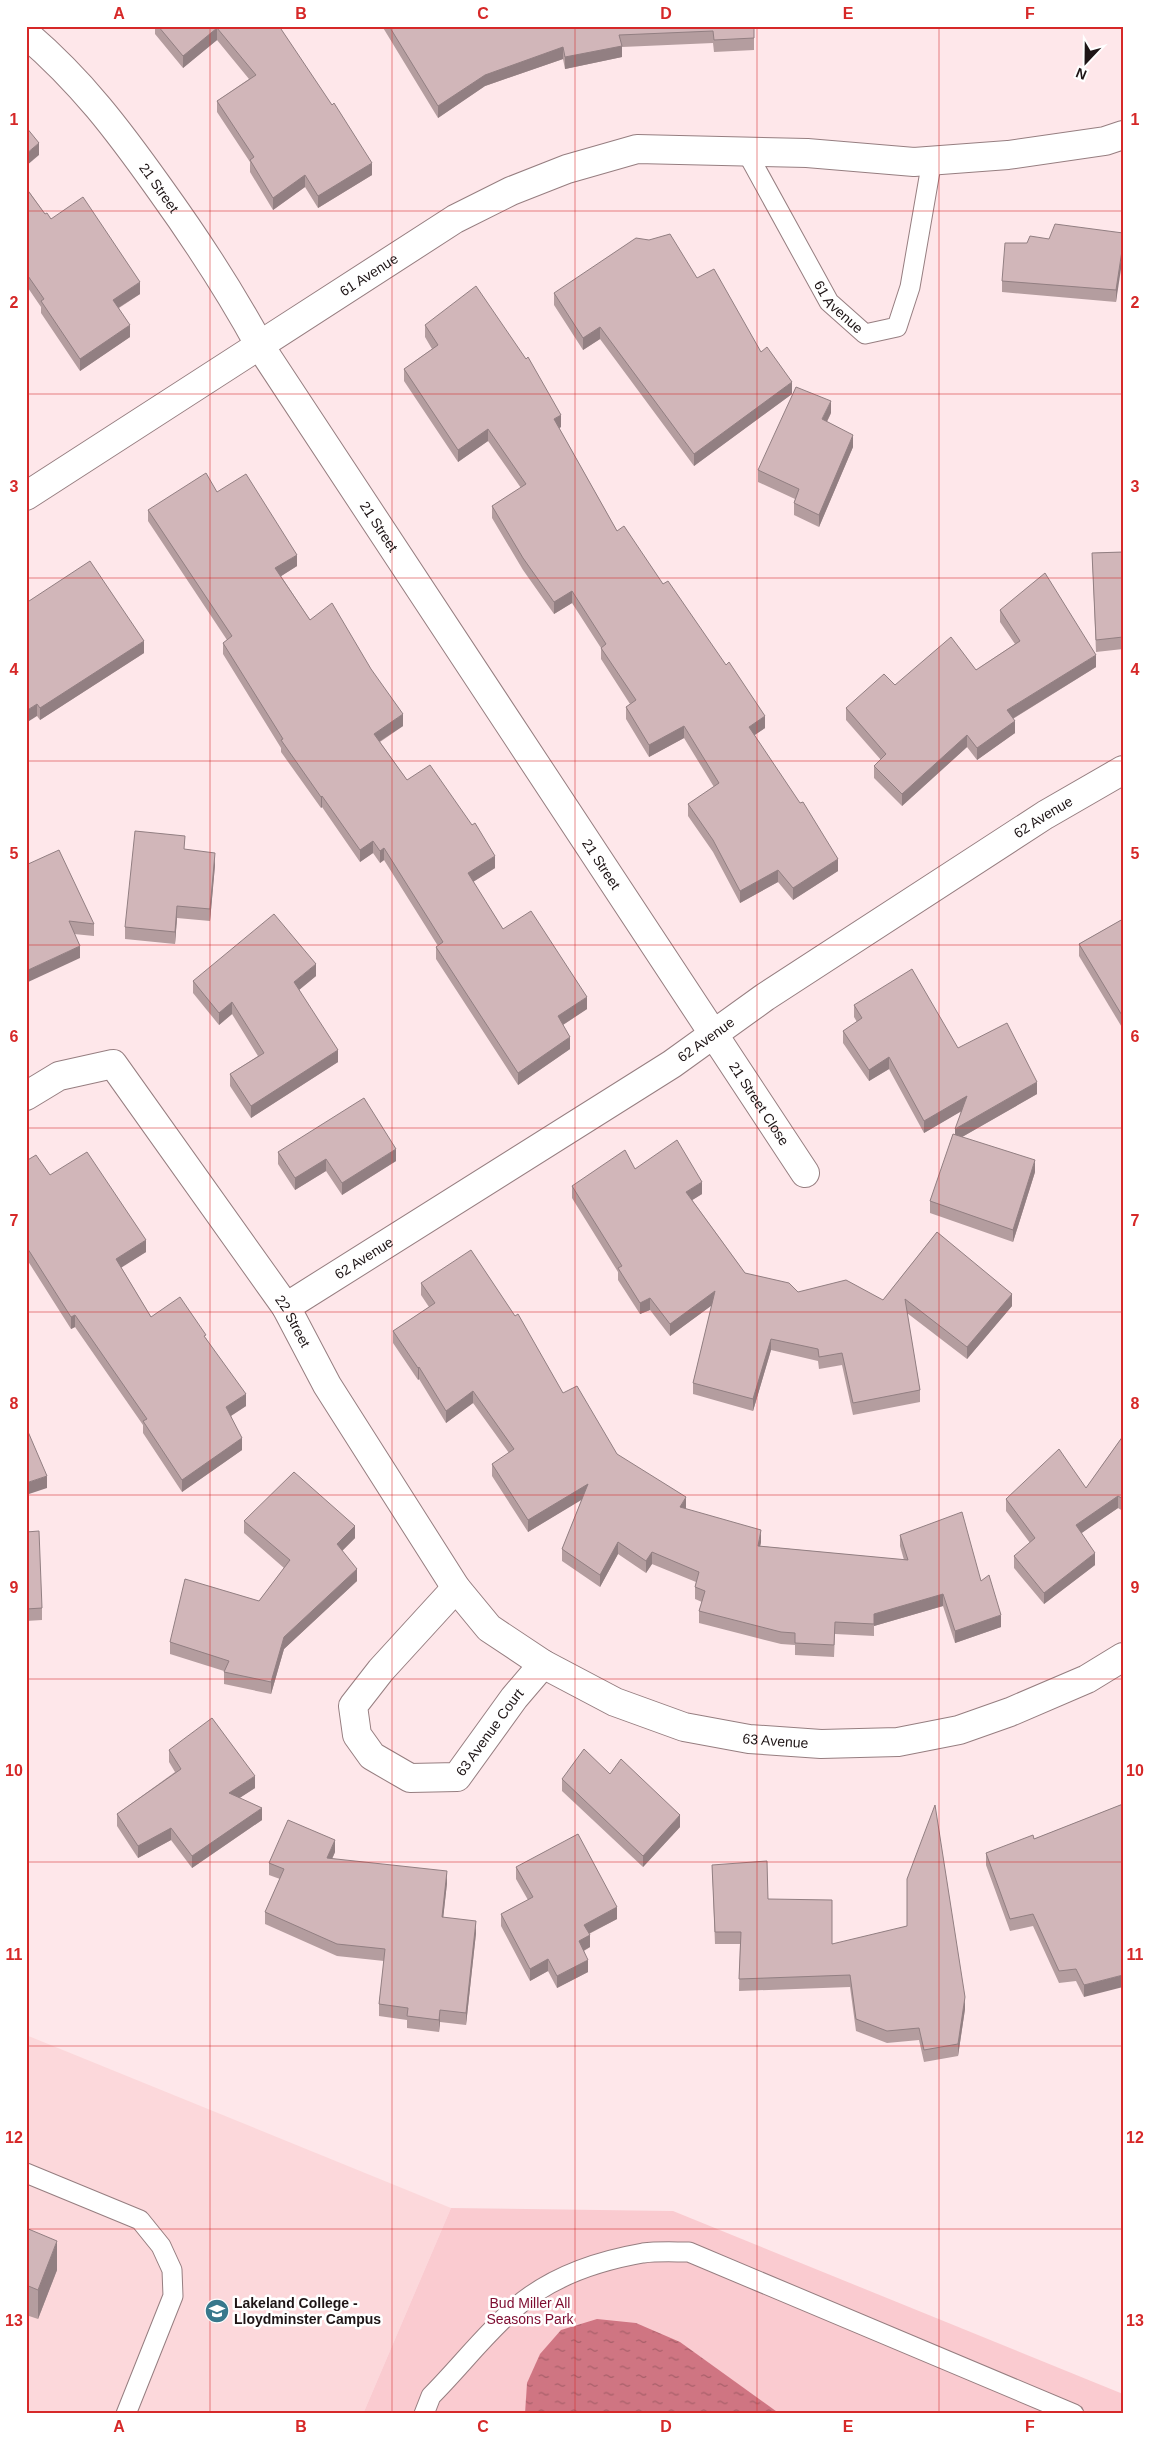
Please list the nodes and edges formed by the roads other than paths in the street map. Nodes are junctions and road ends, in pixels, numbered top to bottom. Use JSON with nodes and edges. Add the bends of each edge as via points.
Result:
{"nodes":[{"id":1,"x":26,"y":34,"type":"edge"},
{"id":2,"x":1123,"y":135,"type":"edge"},
{"id":3,"x":746,"y":151,"type":"junction"},
{"id":4,"x":932,"y":160,"type":"junction"},
{"id":5,"x":260,"y":346,"type":"junction"},
{"id":6,"x":26,"y":496,"type":"edge"},
{"id":7,"x":1123,"y":770,"type":"edge"},
{"id":8,"x":714,"y":1034,"type":"junction"},
{"id":9,"x":26,"y":1096,"type":"edge"},
{"id":10,"x":806,"y":1173,"type":"dead end"},
{"id":11,"x":286,"y":1307,"type":"junction"},
{"id":12,"x":456,"y":1588,"type":"junction"},
{"id":13,"x":1123,"y":1657,"type":"edge"},
{"id":14,"x":543,"y":1664,"type":"junction"},
{"id":15,"x":26,"y":2173,"type":"edge"},
{"id":16,"x":126,"y":2414,"type":"edge"},
{"id":17,"x":424,"y":2414,"type":"edge"},
{"id":18,"x":1074,"y":2414,"type":"edge"}],
"edges":[{"from":1,"to":5,"type":"street","name":"21 Street","via":[[77,82],[114,124],[228,289]]},
{"from":2,"to":4,"type":"street","name":"61 Avenue","via":[[1105,141],[1008,155]]},
{"from":3,"to":4,"type":"street","name":"61 Avenue","via":[[914,162]]},
{"from":3,"to":4,"type":"lane","name":"61 Avenue","via":[[829,302],[865,334],[898,327],[910,287]]},
{"from":3,"to":5,"type":"street","name":"61 Avenue","via":[[637,150],[567,169],[511,191],[455,219]]},
{"from":5,"to":6,"type":"street","name":"61 Avenue"},
{"from":5,"to":8,"type":"street","name":"21 Street"},
{"from":7,"to":8,"type":"street","name":"62 Avenue","via":[[1045,815],[765,997]]},
{"from":8,"to":10,"type":"street","name":"21 Street Close"},
{"from":8,"to":11,"type":"street","name":"62 Avenue","via":[[672,1064]]},
{"from":9,"to":11,"type":"street","name":"22 Street","via":[[59,1076],[113,1064]]},
{"from":11,"to":12,"type":"street","name":"22 Street","via":[[331,1391]]},
{"from":12,"to":14,"type":"street","name":"63 Avenue","via":[[489,1628]]},
{"from":12,"to":14,"type":"street","name":"63 Avenue Court","via":[[352,1706],[356,1735],[372,1756],[410,1778],[457,1778],[514,1698]]},
{"from":13,"to":14,"type":"street","name":"63 Avenue","via":[[1087,1678],[1010,1712],[959,1730],[898,1742],[821,1744],[749,1739],[684,1727],[616,1702]]},
{"from":15,"to":16,"type":"lane","via":[[140,2220],[161,2246],[172,2270],[173,2296]]},
{"from":17,"to":18,"type":"lane","via":[[431,2396],[514,2308],[536,2291],[595,2265],[644,2253],[688,2252]]}]}
